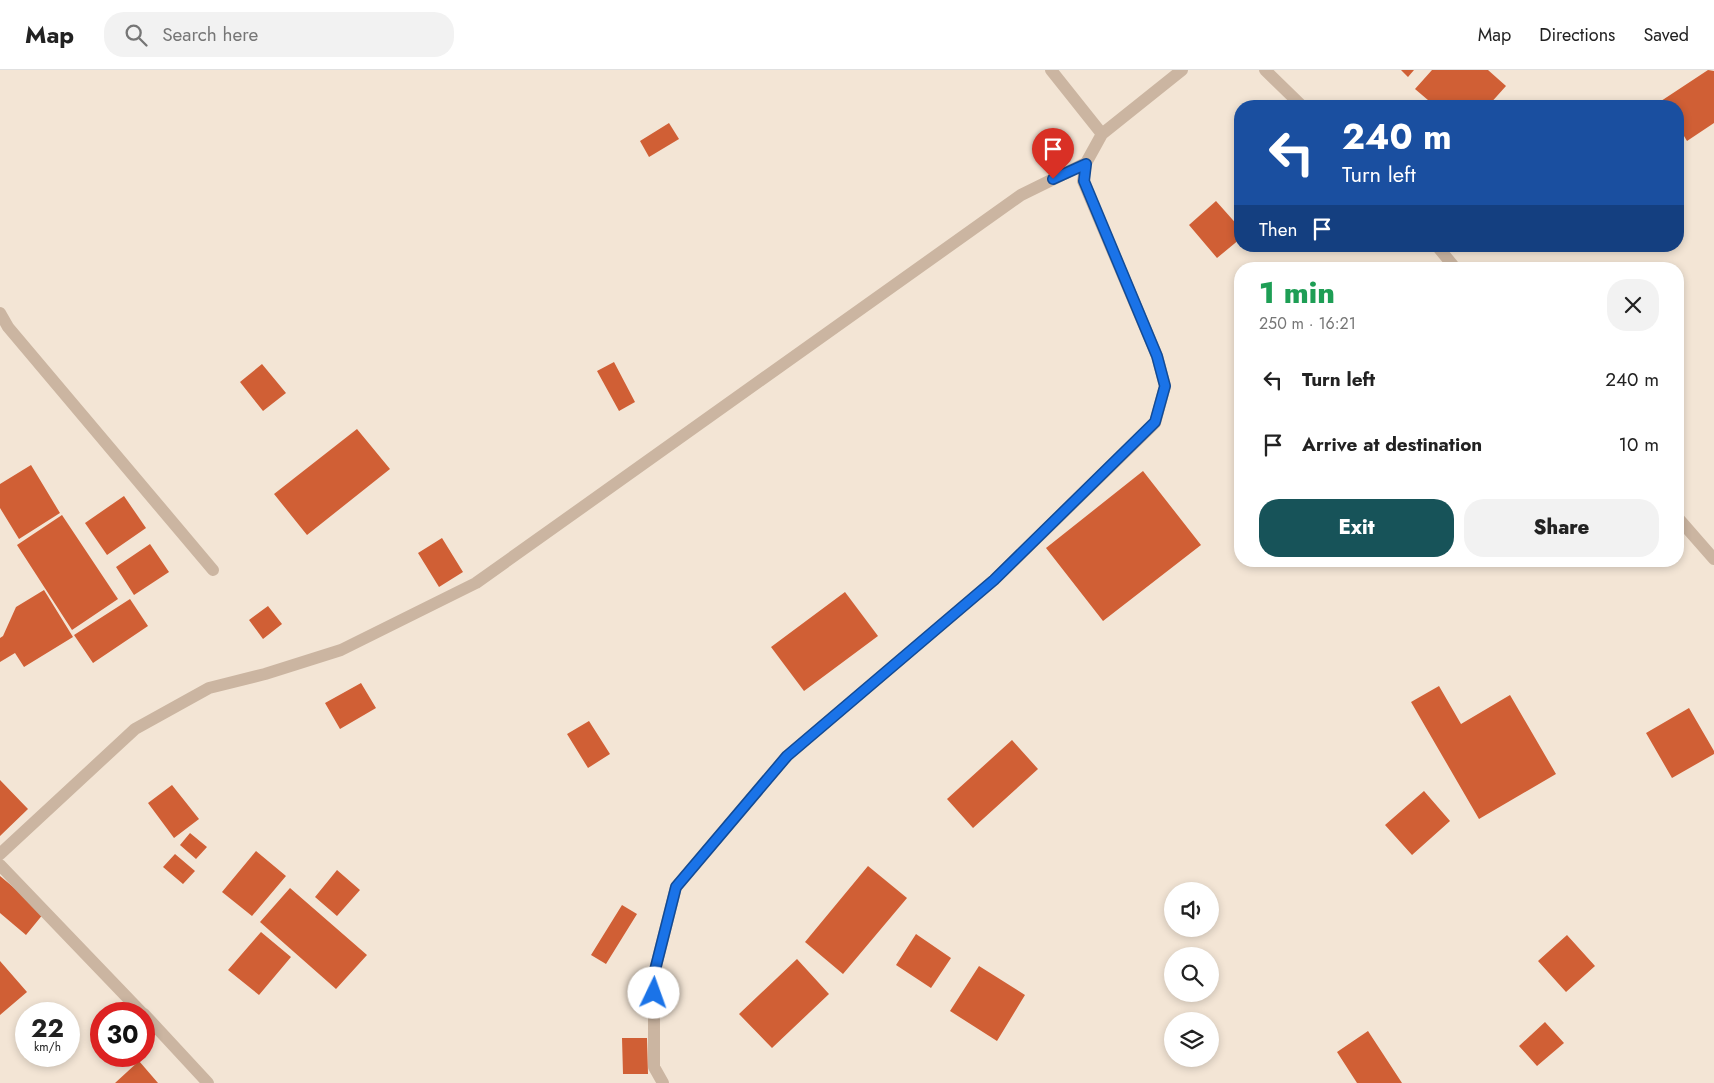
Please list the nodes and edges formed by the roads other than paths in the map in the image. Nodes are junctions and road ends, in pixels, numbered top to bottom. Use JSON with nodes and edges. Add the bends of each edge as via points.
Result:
{"nodes":[{"id":1,"x":1052,"y":70,"type":"edge"},
{"id":2,"x":1182,"y":70,"type":"edge"},
{"id":3,"x":1265,"y":70,"type":"edge"},
{"id":4,"x":1296,"y":100,"type":"edge"},
{"id":5,"x":1102,"y":134,"type":"junction"},
{"id":6,"x":1086,"y":164,"type":"junction"},
{"id":7,"x":1442,"y":252,"type":"edge"},
{"id":8,"x":1450,"y":262,"type":"edge"},
{"id":9,"x":0,"y":313,"type":"edge"},
{"id":10,"x":1684,"y":525,"type":"edge"},
{"id":11,"x":1714,"y":558,"type":"edge"},
{"id":12,"x":213,"y":570,"type":"dead end"},
{"id":13,"x":0,"y":854,"type":"edge"},
{"id":14,"x":0,"y":865,"type":"edge"},
{"id":15,"x":132,"y":1002,"type":"edge"},
{"id":16,"x":155,"y":1026,"type":"edge"},
{"id":17,"x":208,"y":1083,"type":"edge"},
{"id":18,"x":663,"y":1083,"type":"edge"}],
"edges":[{"from":1,"to":5,"type":"street"},
{"from":2,"to":5,"type":"street"},
{"from":3,"to":4,"type":"street"},
{"from":5,"to":6,"type":"street"},
{"from":6,"to":13,"type":"street","via":[[1021,195],[476,583],[341,650],[209,688],[135,729]]},
{"from":6,"to":18,"type":"street","via":[[1084,181],[1157,356],[1165,386],[1155,422],[994,580],[787,756],[676,887],[654,974],[654,1067]]},
{"from":7,"to":8,"type":"street"},
{"from":9,"to":12,"type":"street","via":[[8,327]]},
{"from":10,"to":11,"type":"street"},
{"from":14,"to":15,"type":"street"},
{"from":16,"to":17,"type":"street"}]}
